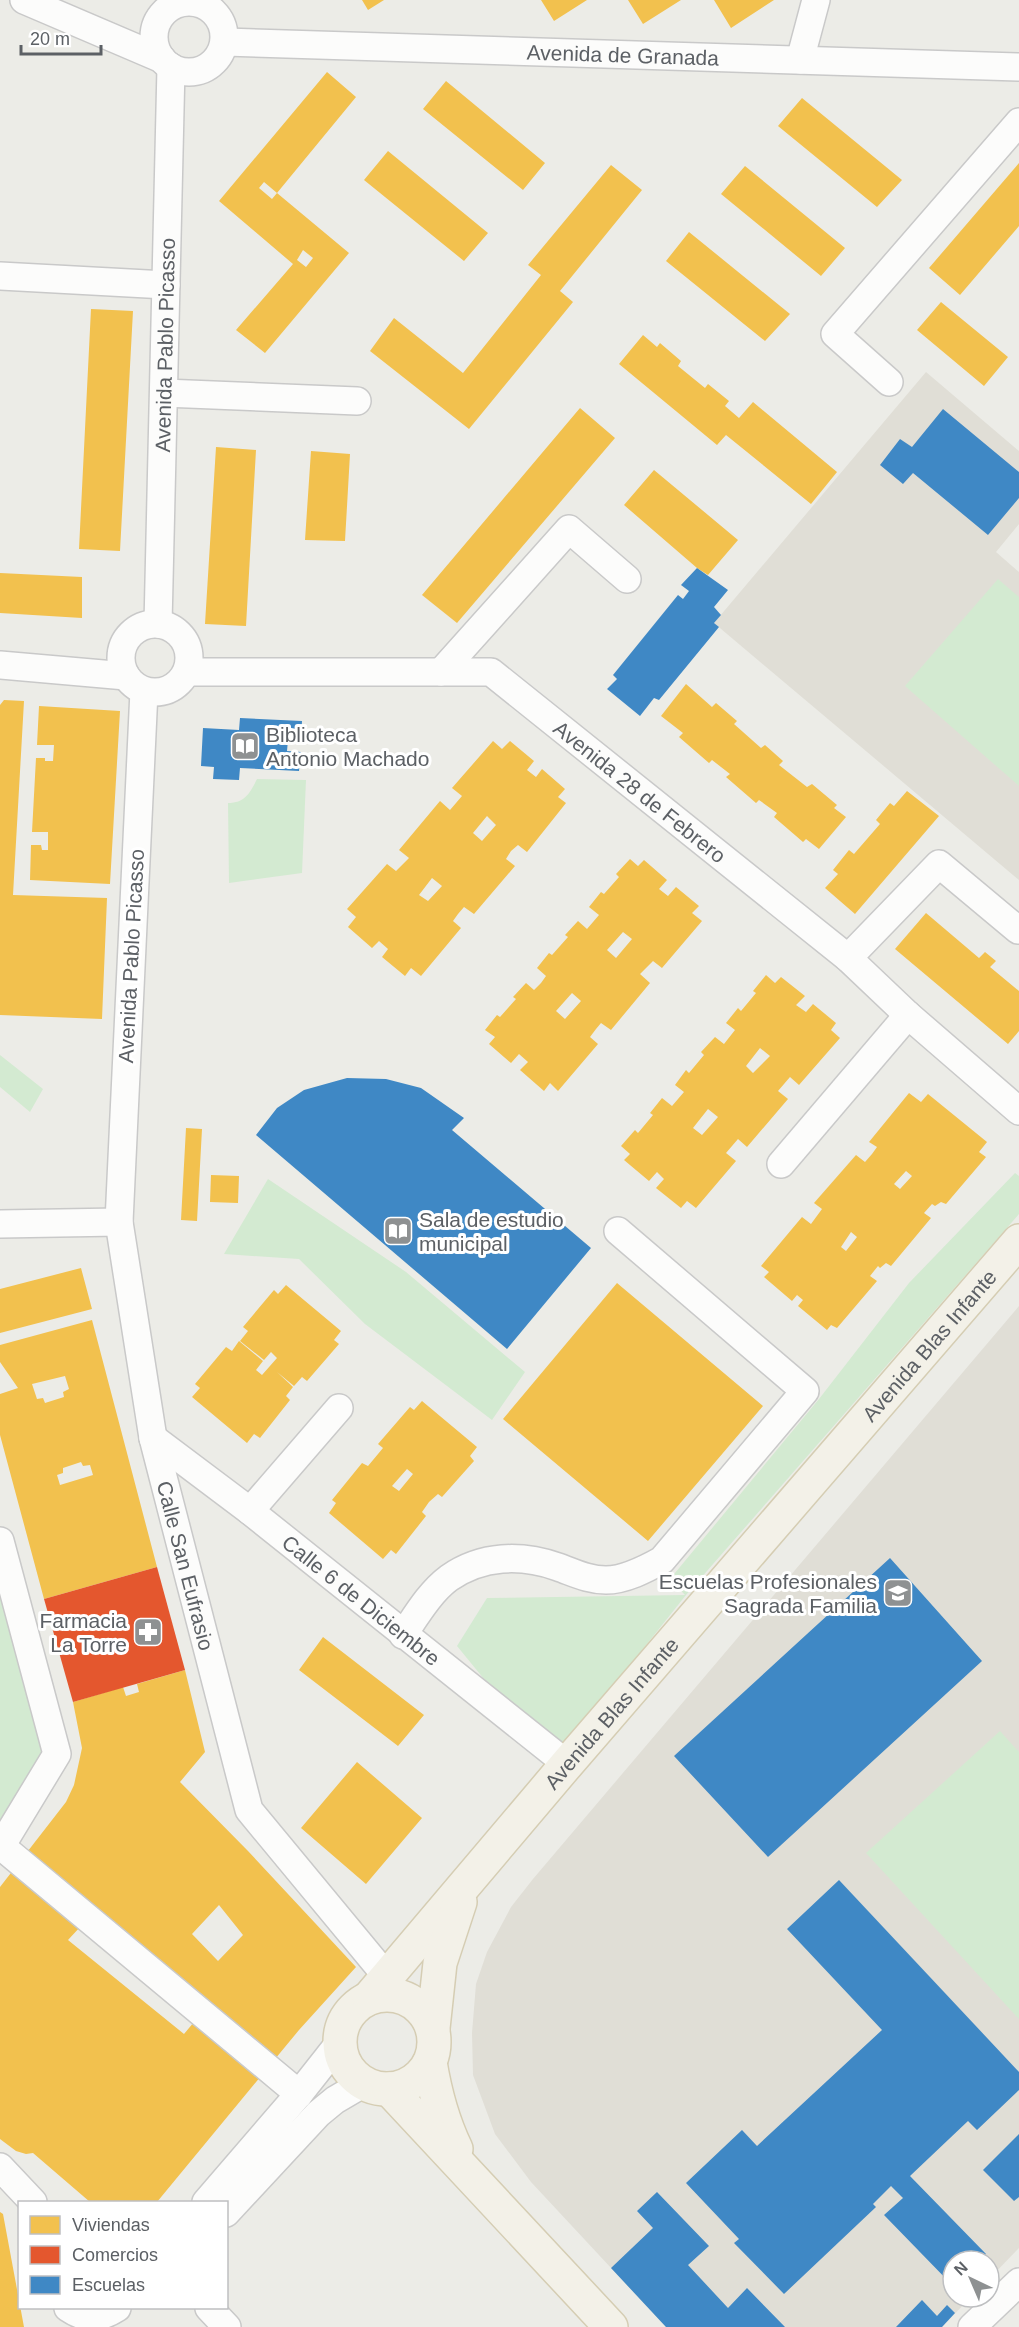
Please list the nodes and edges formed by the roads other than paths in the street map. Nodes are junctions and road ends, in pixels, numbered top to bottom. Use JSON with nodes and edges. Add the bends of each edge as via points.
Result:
{"nodes":[{"id":1,"x":24,"y":0,"type":"edge"},
{"id":2,"x":816,"y":0,"type":"edge"},
{"id":3,"x":191,"y":1,"type":"edge"},
{"id":4,"x":225,"y":42,"type":"junction"},
{"id":5,"x":800,"y":60,"type":"junction"},
{"id":6,"x":167,"y":63,"type":"junction"},
{"id":7,"x":1019,"y":67,"type":"edge"},
{"id":8,"x":1019,"y":122,"type":"edge"},
{"id":9,"x":0,"y":276,"type":"edge"},
{"id":10,"x":166,"y":285,"type":"junction"},
{"id":11,"x":889,"y":382,"type":"dead end"},
{"id":12,"x":164,"y":393,"type":"junction"},
{"id":13,"x":357,"y":401,"type":"dead end"},
{"id":14,"x":627,"y":579,"type":"dead end"},
{"id":15,"x":158,"y":624,"type":"junction"},
{"id":16,"x":0,"y":665,"type":"edge"},
{"id":17,"x":187,"y":672,"type":"junction"},
{"id":18,"x":441,"y":672,"type":"junction"},
{"id":19,"x":136,"y":692,"type":"junction"},
{"id":20,"x":1018,"y":930,"type":"edge"},
{"id":21,"x":848,"y":958,"type":"junction"},
{"id":22,"x":908,"y":1015,"type":"junction"},
{"id":23,"x":1019,"y":1111,"type":"edge"},
{"id":24,"x":780,"y":1164,"type":"dead end"},
{"id":25,"x":2,"y":1218,"type":"edge"},
{"id":26,"x":119,"y":1222,"type":"junction"},
{"id":27,"x":618,"y":1231,"type":"dead end"},
{"id":28,"x":1019,"y":1241,"type":"edge"},
{"id":29,"x":339,"y":1408,"type":"dead end"},
{"id":30,"x":153,"y":1438,"type":"junction"},
{"id":31,"x":250,"y":1511,"type":"junction"},
{"id":32,"x":0,"y":1541,"type":"edge"},
{"id":33,"x":403,"y":1635,"type":"junction"},
{"id":34,"x":567,"y":1764,"type":"junction"},
{"id":35,"x":1,"y":1847,"type":"edge"},
{"id":36,"x":465,"y":1886,"type":"junction"},
{"id":37,"x":378,"y":1988,"type":"junction"},
{"id":38,"x":433,"y":2028,"type":"junction"},
{"id":39,"x":340,"y":2042,"type":"junction"},
{"id":40,"x":430,"y":2062,"type":"junction"},
{"id":41,"x":376,"y":2086,"type":"junction"},
{"id":42,"x":299,"y":2094,"type":"junction"},
{"id":43,"x":0,"y":2167,"type":"edge"},
{"id":44,"x":467,"y":2172,"type":"junction"},
{"id":45,"x":32,"y":2201,"type":"edge"},
{"id":46,"x":207,"y":2201,"type":"edge"},
{"id":47,"x":228,"y":2211,"type":"edge"},
{"id":48,"x":1019,"y":2282,"type":"edge"},
{"id":49,"x":115,"y":2309,"type":"edge"},
{"id":50,"x":211,"y":2309,"type":"edge"},
{"id":51,"x":82,"y":2317,"type":"edge"},
{"id":52,"x":227,"y":2327,"type":"edge"},
{"id":53,"x":611,"y":2327,"type":"edge"},
{"id":54,"x":972,"y":2327,"type":"edge"}],
"edges":[{"from":1,"to":6,"type":"street"},
{"from":2,"to":5,"type":"street"},
{"from":3,"to":4,"type":"street","via":[[213,9],[224,30]]},
{"from":3,"to":6,"type":"street","via":[[168,8],[155,27],[156,49]]},
{"from":4,"to":5,"type":"street","name":"Avenida de Granada"},
{"from":4,"to":6,"type":"street","via":[[221,53],[205,69],[193,72]]},
{"from":5,"to":7,"type":"street","name":"Avenida de Granada"},
{"from":6,"to":10,"type":"street","name":"Avenida Pablo Picasso"},
{"from":8,"to":11,"type":"street","via":[[835,334]]},
{"from":9,"to":10,"type":"street"},
{"from":10,"to":12,"type":"street","name":"Avenida Pablo Picasso"},
{"from":12,"to":13,"type":"street"},
{"from":12,"to":15,"type":"street","name":"Avenida Pablo Picasso"},
{"from":14,"to":18,"type":"street","via":[[569,529]]},
{"from":15,"to":17,"type":"street","via":[[178,633],[185,641],[189,651]]},
{"from":15,"to":19,"type":"street","via":[[138,629],[124,645],[122,666]]},
{"from":16,"to":19,"type":"street"},
{"from":17,"to":18,"type":"street","name":"Avenida 28 de Febrero"},
{"from":17,"to":19,"type":"street","via":[[164,692]]},
{"from":18,"to":21,"type":"street","name":"Avenida 28 de Febrero","via":[[491,672]]},
{"from":19,"to":26,"type":"street","name":"Avenida Pablo Picasso"},
{"from":20,"to":21,"type":"street","via":[[939,864]]},
{"from":21,"to":22,"type":"street","name":"Avenida 28 de Febrero"},
{"from":22,"to":23,"type":"street","name":"Avenida 28 de Febrero"},
{"from":22,"to":24,"type":"street"},
{"from":25,"to":26,"type":"street"},
{"from":26,"to":30,"type":"street","name":"Calle San Eufrasio"},
{"from":27,"to":33,"type":"street","via":[[805,1391],[662,1560],[644,1570],[609,1580],[584,1578],[538,1560],[498,1557],[471,1565],[447,1579]]},
{"from":28,"to":34,"type":"main road","name":"Avenida Blas Infante"},
{"from":29,"to":31,"type":"street"},
{"from":30,"to":31,"type":"street","name":"Calle 6 de Diciembre"},
{"from":30,"to":37,"type":"street","name":"Calle San Eufrasio","via":[[249,1810]]},
{"from":31,"to":33,"type":"street","name":"Calle 6 de Diciembre"},
{"from":32,"to":35,"type":"street","via":[[57,1754]]},
{"from":33,"to":34,"type":"street","name":"Calle 6 de Diciembre"},
{"from":34,"to":36,"type":"main road","name":"Avenida Blas Infante"},
{"from":35,"to":42,"type":"street"},
{"from":36,"to":37,"type":"main road","name":"Avenida Blas Infante"},
{"from":36,"to":38,"type":"main road","via":[[440,1963]]},
{"from":37,"to":38,"type":"main road","via":[[385,1994],[407,1998],[425,2013]]},
{"from":37,"to":39,"type":"main road","via":[[348,2014]]},
{"from":38,"to":40,"type":"main road"},
{"from":39,"to":41,"type":"main road","via":[[347,2067]]},
{"from":39,"to":42,"type":"street"},
{"from":40,"to":41,"type":"main road","via":[[413,2082]]},
{"from":40,"to":44,"type":"main road","via":[[444,2126]]},
{"from":41,"to":44,"type":"main road"},
{"from":41,"to":47,"type":"street","via":[[335,2100],[318,2114]]},
{"from":42,"to":46,"type":"street"},
{"from":43,"to":45,"type":"street"},
{"from":44,"to":53,"type":"main road"},
{"from":48,"to":54,"type":"street"},
{"from":49,"to":51,"type":"street","via":[[100,2316]]},
{"from":50,"to":52,"type":"street"}]}
